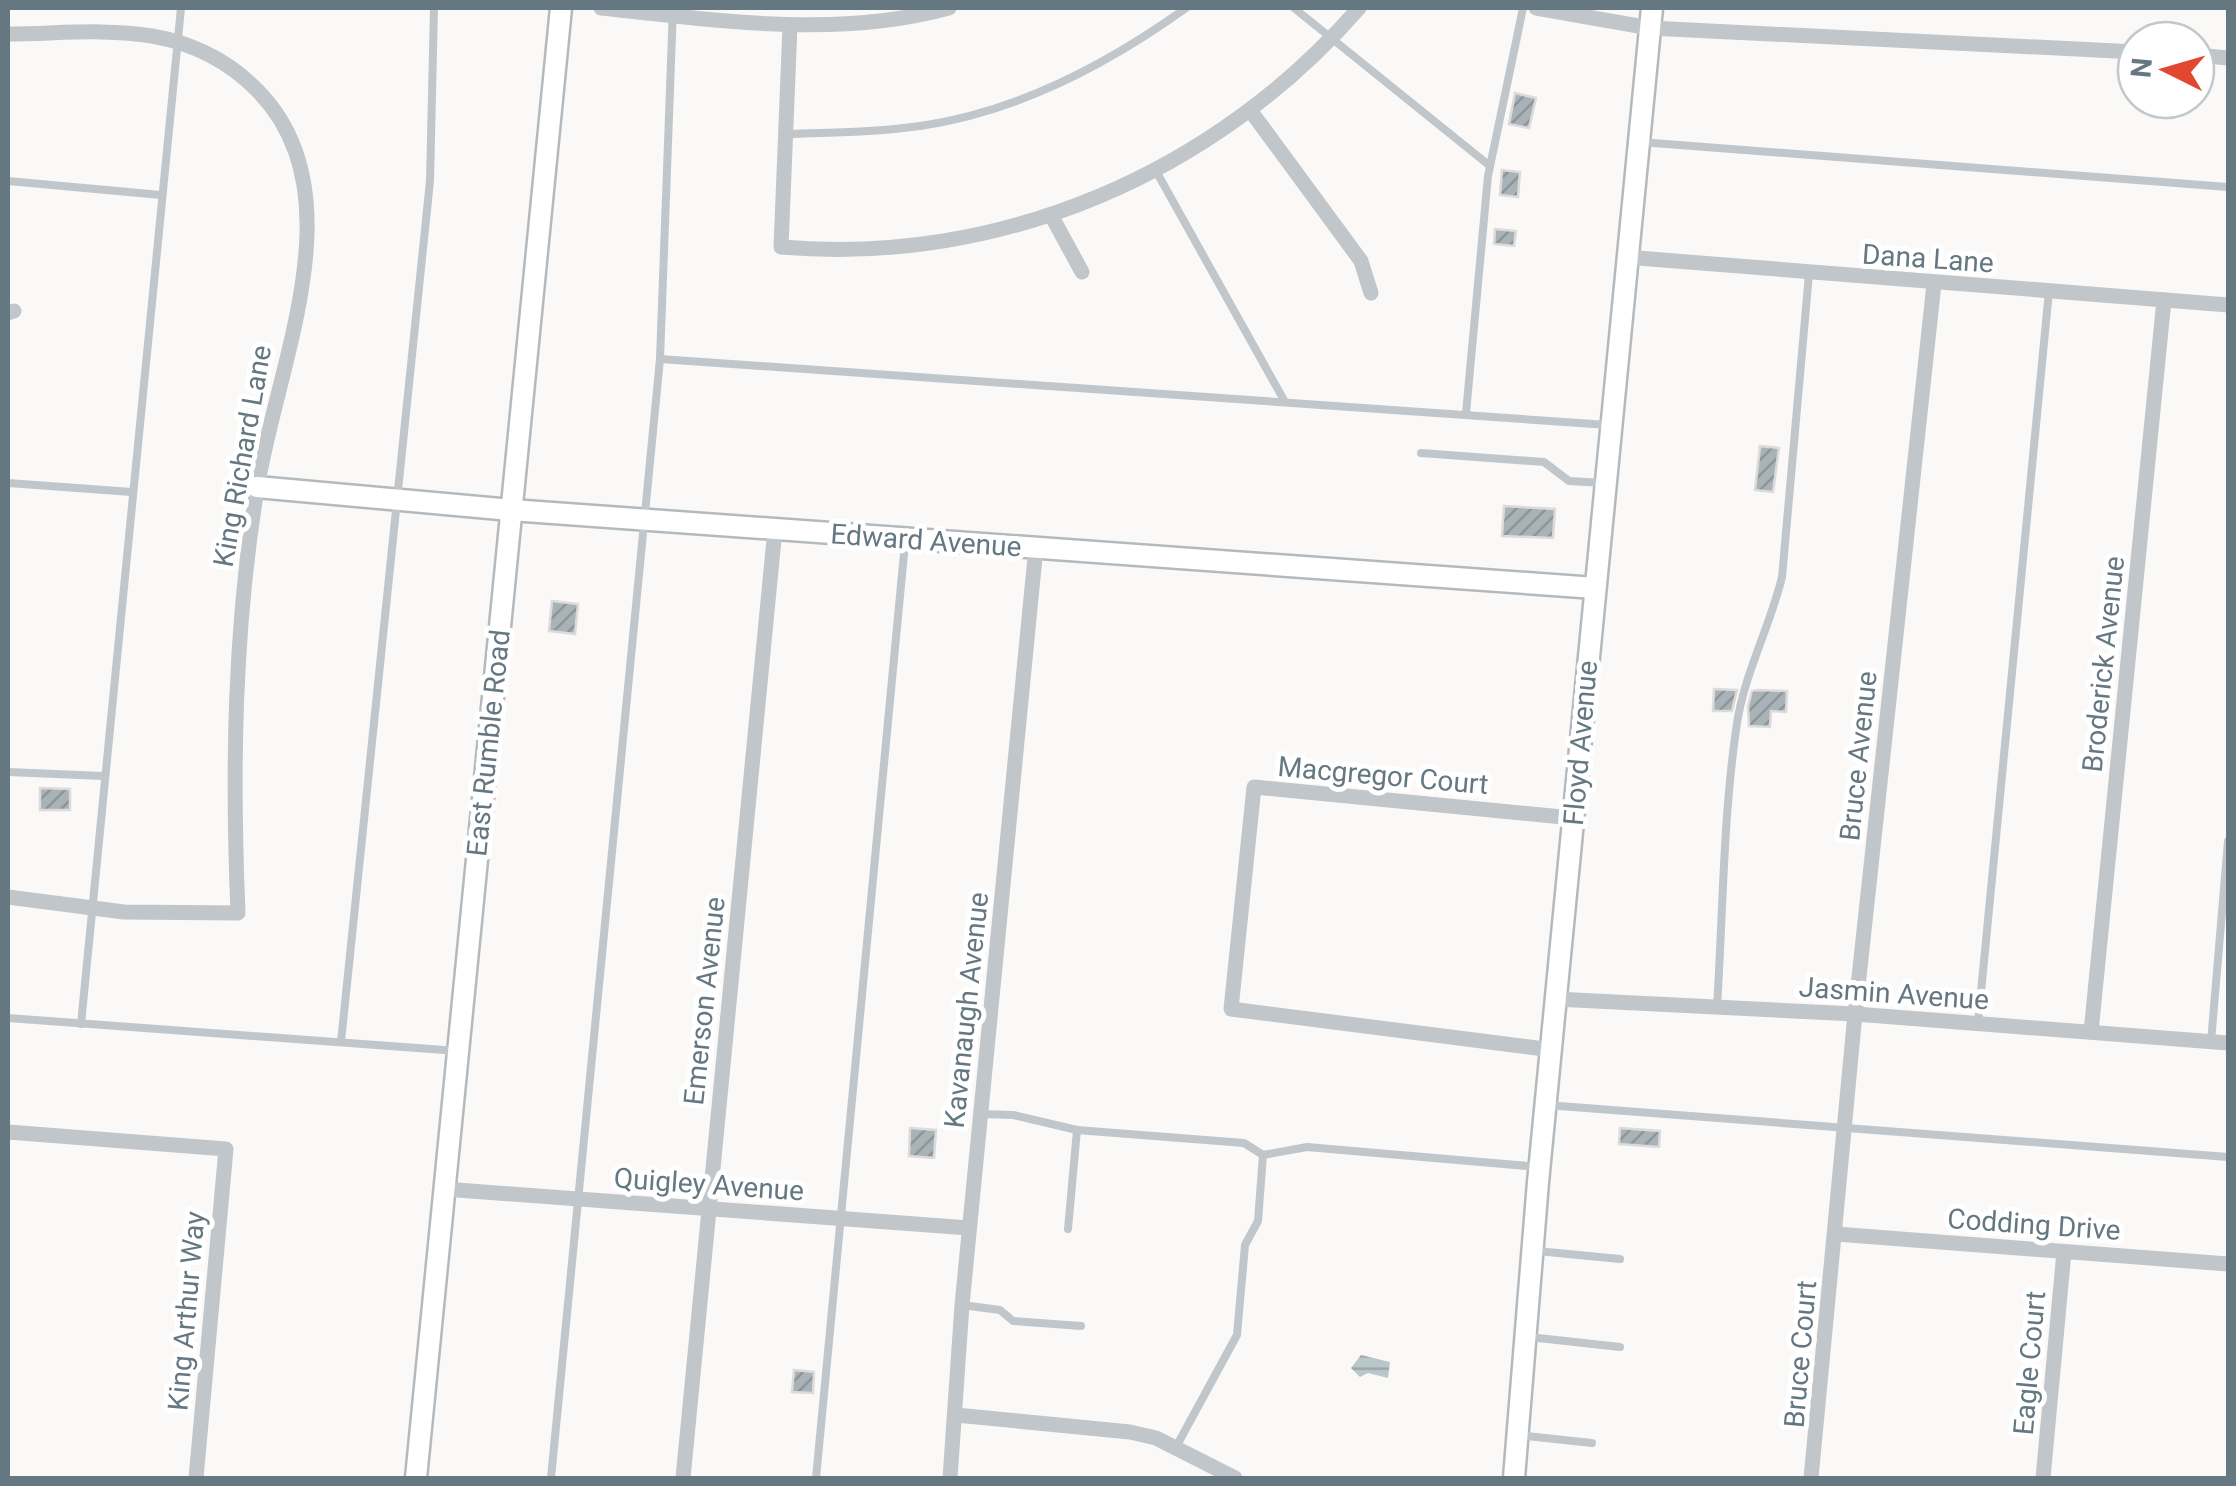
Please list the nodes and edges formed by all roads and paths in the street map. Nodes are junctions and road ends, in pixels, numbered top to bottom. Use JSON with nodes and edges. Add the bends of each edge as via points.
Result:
{"nodes":[{"id":1,"x":181,"y":8,"type":"edge"},
{"id":2,"x":434,"y":8,"type":"edge"},
{"id":3,"x":561,"y":8,"type":"edge"},
{"id":4,"x":601,"y":8,"type":"edge"},
{"id":5,"x":949,"y":8,"type":"edge"},
{"id":6,"x":1186,"y":8,"type":"edge"},
{"id":7,"x":1294,"y":8,"type":"edge"},
{"id":8,"x":1359,"y":8,"type":"edge"},
{"id":9,"x":1523,"y":8,"type":"edge"},
{"id":10,"x":1536,"y":8,"type":"edge"},
{"id":11,"x":673,"y":11,"type":"edge"},
{"id":12,"x":1651,"y":18,"type":"edge"},
{"id":13,"x":790,"y":26,"type":"junction"},
{"id":14,"x":8,"y":34,"type":"edge"},
{"id":15,"x":1331,"y":38,"type":"junction"},
{"id":16,"x":177,"y":42,"type":"junction"},
{"id":17,"x":2116,"y":51,"type":"edge"},
{"id":18,"x":1250,"y":110,"type":"junction"},
{"id":19,"x":788,"y":134,"type":"junction"},
{"id":20,"x":1636,"y":142,"type":"junction"},
{"id":21,"x":1490,"y":166,"type":"junction"},
{"id":22,"x":1156,"y":171,"type":"junction"},
{"id":23,"x":8,"y":181,"type":"edge"},
{"id":24,"x":2228,"y":186,"type":"edge"},
{"id":25,"x":161,"y":195,"type":"junction"},
{"id":26,"x":1051,"y":215,"type":"junction"},
{"id":27,"x":1625,"y":257,"type":"junction"},
{"id":28,"x":1082,"y":272,"type":"dead end"},
{"id":29,"x":1810,"y":274,"type":"junction"},
{"id":30,"x":1934,"y":284,"type":"junction"},
{"id":31,"x":2050,"y":291,"type":"junction"},
{"id":32,"x":1372,"y":293,"type":"dead end"},
{"id":33,"x":2164,"y":300,"type":"junction"},
{"id":34,"x":2228,"y":305,"type":"edge"},
{"id":35,"x":660,"y":359,"type":"junction"},
{"id":36,"x":1285,"y":402,"type":"junction"},
{"id":37,"x":1466,"y":413,"type":"junction"},
{"id":38,"x":1610,"y":425,"type":"junction"},
{"id":39,"x":1421,"y":453,"type":"dead end"},
{"id":40,"x":8,"y":482,"type":"edge"},
{"id":41,"x":1604,"y":483,"type":"junction"},
{"id":42,"x":257,"y":487,"type":"junction"},
{"id":43,"x":132,"y":492,"type":"junction"},
{"id":44,"x":394,"y":500,"type":"junction"},
{"id":45,"x":511,"y":510,"type":"junction"},
{"id":46,"x":645,"y":520,"type":"junction"},
{"id":47,"x":775,"y":530,"type":"junction"},
{"id":48,"x":905,"y":538,"type":"junction"},
{"id":49,"x":1036,"y":547,"type":"junction"},
{"id":50,"x":1595,"y":588,"type":"junction"},
{"id":51,"x":8,"y":772,"type":"edge"},
{"id":52,"x":104,"y":776,"type":"junction"},
{"id":53,"x":1573,"y":818,"type":"junction"},
{"id":54,"x":2228,"y":841,"type":"edge"},
{"id":55,"x":8,"y":897,"type":"edge"},
{"id":56,"x":90,"y":908,"type":"junction"},
{"id":57,"x":1555,"y":999,"type":"junction"},
{"id":58,"x":1717,"y":1007,"type":"junction"},
{"id":59,"x":1855,"y":1014,"type":"junction"},
{"id":60,"x":8,"y":1018,"type":"edge"},
{"id":61,"x":1978,"y":1023,"type":"junction"},
{"id":62,"x":81,"y":1024,"type":"junction"},
{"id":63,"x":2092,"y":1032,"type":"junction"},
{"id":64,"x":341,"y":1042,"type":"junction"},
{"id":65,"x":2210,"y":1042,"type":"junction"},
{"id":66,"x":2228,"y":1043,"type":"edge"},
{"id":67,"x":458,"y":1050,"type":"junction"},
{"id":68,"x":1552,"y":1050,"type":"junction"},
{"id":69,"x":1546,"y":1104,"type":"junction"},
{"id":70,"x":980,"y":1114,"type":"junction"},
{"id":71,"x":1845,"y":1128,"type":"junction"},
{"id":72,"x":1078,"y":1130,"type":"junction"},
{"id":73,"x":8,"y":1132,"type":"edge"},
{"id":74,"x":1263,"y":1155,"type":"junction"},
{"id":75,"x":2228,"y":1157,"type":"edge"},
{"id":76,"x":1540,"y":1168,"type":"junction"},
{"id":77,"x":444,"y":1189,"type":"junction"},
{"id":78,"x":578,"y":1199,"type":"junction"},
{"id":79,"x":709,"y":1208,"type":"junction"},
{"id":80,"x":840,"y":1218,"type":"junction"},
{"id":81,"x":970,"y":1228,"type":"junction"},
{"id":82,"x":1068,"y":1229,"type":"dead end"},
{"id":83,"x":1836,"y":1234,"type":"junction"},
{"id":84,"x":1532,"y":1250,"type":"junction"},
{"id":85,"x":2064,"y":1252,"type":"junction"},
{"id":86,"x":1620,"y":1260,"type":"dead end"},
{"id":87,"x":2228,"y":1264,"type":"edge"},
{"id":88,"x":962,"y":1305,"type":"junction"},
{"id":89,"x":1081,"y":1326,"type":"dead end"},
{"id":90,"x":1524,"y":1336,"type":"junction"},
{"id":91,"x":1620,"y":1347,"type":"dead end"},
{"id":92,"x":956,"y":1414,"type":"junction"},
{"id":93,"x":1518,"y":1435,"type":"junction"},
{"id":94,"x":1592,"y":1442,"type":"dead end"},
{"id":95,"x":1176,"y":1448,"type":"junction"},
{"id":96,"x":196,"y":1478,"type":"edge"},
{"id":97,"x":416,"y":1478,"type":"edge"},
{"id":98,"x":551,"y":1478,"type":"edge"},
{"id":99,"x":682,"y":1478,"type":"edge"},
{"id":100,"x":816,"y":1478,"type":"edge"},
{"id":101,"x":950,"y":1478,"type":"edge"},
{"id":102,"x":1236,"y":1478,"type":"edge"},
{"id":103,"x":1514,"y":1478,"type":"edge"},
{"id":104,"x":1811,"y":1478,"type":"edge"},
{"id":105,"x":2043,"y":1478,"type":"edge"}],
"edges":[{"from":1,"to":16,"type":"lane"},
{"from":2,"to":44,"type":"lane","via":[[430,181]]},
{"from":3,"to":45,"type":"street","name":"East Rumble Road"},
{"from":4,"to":11,"type":"street"},
{"from":5,"to":13,"type":"street","via":[[860,26]]},
{"from":6,"to":19,"type":"lane","via":[[1147,36],[1033,95],[919,126]]},
{"from":7,"to":15,"type":"lane"},
{"from":8,"to":15,"type":"street"},
{"from":9,"to":21,"type":"lane"},
{"from":10,"to":12,"type":"street"},
{"from":11,"to":13,"type":"street"},
{"from":11,"to":35,"type":"lane"},
{"from":12,"to":17,"type":"street"},
{"from":12,"to":20,"type":"street","name":"Floyd Avenue"},
{"from":13,"to":19,"type":"street"},
{"from":14,"to":16,"type":"street","name":"King Richard Lane","via":[[120,33]]},
{"from":15,"to":18,"type":"street"},
{"from":15,"to":21,"type":"lane"},
{"from":16,"to":25,"type":"lane"},
{"from":16,"to":42,"type":"street","name":"King Richard Lane","via":[[247,80],[271,106],[295,145],[310,202],[297,306]]},
{"from":18,"to":22,"type":"street"},
{"from":18,"to":32,"type":"street","via":[[1361,261]]},
{"from":19,"to":26,"type":"street","via":[[781,246],[930,243]]},
{"from":20,"to":24,"type":"lane"},
{"from":20,"to":27,"type":"street","name":"Floyd Avenue"},
{"from":21,"to":37,"type":"lane"},
{"from":22,"to":26,"type":"street"},
{"from":22,"to":36,"type":"lane"},
{"from":23,"to":25,"type":"lane"},
{"from":25,"to":43,"type":"lane"},
{"from":26,"to":28,"type":"street"},
{"from":27,"to":29,"type":"street","name":"Dana Lane"},
{"from":27,"to":38,"type":"street","name":"Floyd Avenue"},
{"from":29,"to":30,"type":"street","name":"Dana Lane"},
{"from":29,"to":58,"type":"lane","via":[[1782,577],[1737,722]]},
{"from":30,"to":31,"type":"street","name":"Dana Lane"},
{"from":30,"to":59,"type":"street","name":"Bruce Avenue"},
{"from":31,"to":33,"type":"street","name":"Dana Lane"},
{"from":31,"to":61,"type":"lane"},
{"from":33,"to":34,"type":"street","name":"Dana Lane"},
{"from":33,"to":63,"type":"street","name":"Broderick Avenue"},
{"from":35,"to":36,"type":"lane"},
{"from":35,"to":46,"type":"lane"},
{"from":36,"to":37,"type":"lane"},
{"from":37,"to":38,"type":"lane"},
{"from":38,"to":41,"type":"street","name":"Floyd Avenue"},
{"from":39,"to":41,"type":"lane","via":[[1544,462],[1569,481]]},
{"from":40,"to":43,"type":"lane"},
{"from":41,"to":50,"type":"street","name":"Floyd Avenue"},
{"from":42,"to":44,"type":"street","name":"Edward Avenue"},
{"from":42,"to":56,"type":"street","name":"King Richard Lane","via":[[234,734],[238,912]]},
{"from":43,"to":52,"type":"lane"},
{"from":44,"to":45,"type":"street","name":"Edward Avenue"},
{"from":44,"to":64,"type":"lane"},
{"from":45,"to":46,"type":"street","name":"Edward Avenue"},
{"from":45,"to":67,"type":"street","name":"East Rumble Road"},
{"from":46,"to":47,"type":"street","name":"Edward Avenue"},
{"from":46,"to":78,"type":"lane"},
{"from":47,"to":48,"type":"street","name":"Edward Avenue"},
{"from":47,"to":79,"type":"street","name":"Emerson Avenue"},
{"from":48,"to":49,"type":"street","name":"Edward Avenue"},
{"from":48,"to":80,"type":"lane"},
{"from":49,"to":50,"type":"street","name":"Edward Avenue"},
{"from":49,"to":70,"type":"street","name":"Kavanaugh Avenue"},
{"from":50,"to":53,"type":"street","name":"Floyd Avenue"},
{"from":51,"to":52,"type":"lane"},
{"from":52,"to":56,"type":"lane"},
{"from":53,"to":57,"type":"street","name":"Floyd Avenue"},
{"from":53,"to":68,"type":"street","name":"Macgregor Court","via":[[1254,788],[1231,1009]]},
{"from":54,"to":65,"type":"lane"},
{"from":55,"to":56,"type":"street"},
{"from":56,"to":62,"type":"lane"},
{"from":57,"to":58,"type":"street","name":"Jasmin Avenue"},
{"from":57,"to":68,"type":"street","name":"Floyd Avenue"},
{"from":58,"to":59,"type":"street","name":"Jasmin Avenue"},
{"from":59,"to":61,"type":"street","name":"Jasmin Avenue"},
{"from":59,"to":71,"type":"street","name":"Bruce Avenue"},
{"from":60,"to":62,"type":"lane"},
{"from":61,"to":63,"type":"street","name":"Jasmin Avenue"},
{"from":62,"to":64,"type":"lane"},
{"from":63,"to":65,"type":"street","name":"Jasmin Avenue"},
{"from":64,"to":67,"type":"lane"},
{"from":65,"to":66,"type":"street","name":"Jasmin Avenue"},
{"from":67,"to":77,"type":"street","name":"East Rumble Road"},
{"from":68,"to":69,"type":"street","name":"Floyd Avenue"},
{"from":69,"to":71,"type":"lane"},
{"from":69,"to":76,"type":"street","name":"Floyd Avenue"},
{"from":70,"to":72,"type":"lane"},
{"from":70,"to":81,"type":"street","name":"Kavanaugh Avenue"},
{"from":71,"to":75,"type":"lane"},
{"from":71,"to":83,"type":"street","name":"Bruce Avenue"},
{"from":72,"to":74,"type":"lane","via":[[1244,1143]]},
{"from":72,"to":82,"type":"lane"},
{"from":73,"to":96,"type":"street","name":"King Arthur Way","via":[[226,1149]]},
{"from":74,"to":76,"type":"lane","via":[[1307,1147]]},
{"from":74,"to":95,"type":"lane","via":[[1258,1221],[1245,1245],[1238,1335]]},
{"from":76,"to":84,"type":"street","name":"Floyd Avenue"},
{"from":77,"to":78,"type":"street","name":"Quigley Avenue"},
{"from":77,"to":97,"type":"street","name":"East Rumble Road"},
{"from":78,"to":79,"type":"street","name":"Quigley Avenue"},
{"from":78,"to":98,"type":"lane"},
{"from":79,"to":80,"type":"street","name":"Quigley Avenue"},
{"from":79,"to":99,"type":"street","name":"Emerson Avenue"},
{"from":80,"to":81,"type":"street","name":"Quigley Avenue"},
{"from":80,"to":100,"type":"lane"},
{"from":81,"to":88,"type":"street","name":"Kavanaugh Avenue"},
{"from":83,"to":85,"type":"street","name":"Codding Drive"},
{"from":83,"to":104,"type":"street","name":"Bruce Court"},
{"from":84,"to":86,"type":"lane"},
{"from":84,"to":90,"type":"street","name":"Floyd Avenue"},
{"from":85,"to":87,"type":"street","name":"Codding Drive"},
{"from":85,"to":105,"type":"street","name":"Eagle Court"},
{"from":88,"to":89,"type":"lane","via":[[1000,1310],[1013,1321]]},
{"from":88,"to":92,"type":"street","name":"Kavanaugh Avenue"},
{"from":90,"to":91,"type":"lane"},
{"from":90,"to":93,"type":"street","name":"Floyd Avenue"},
{"from":92,"to":95,"type":"street","via":[[1130,1432]]},
{"from":92,"to":101,"type":"street","name":"Kavanaugh Avenue"},
{"from":93,"to":94,"type":"lane"},
{"from":93,"to":103,"type":"street","name":"Floyd Avenue"},
{"from":95,"to":102,"type":"street"}]}
